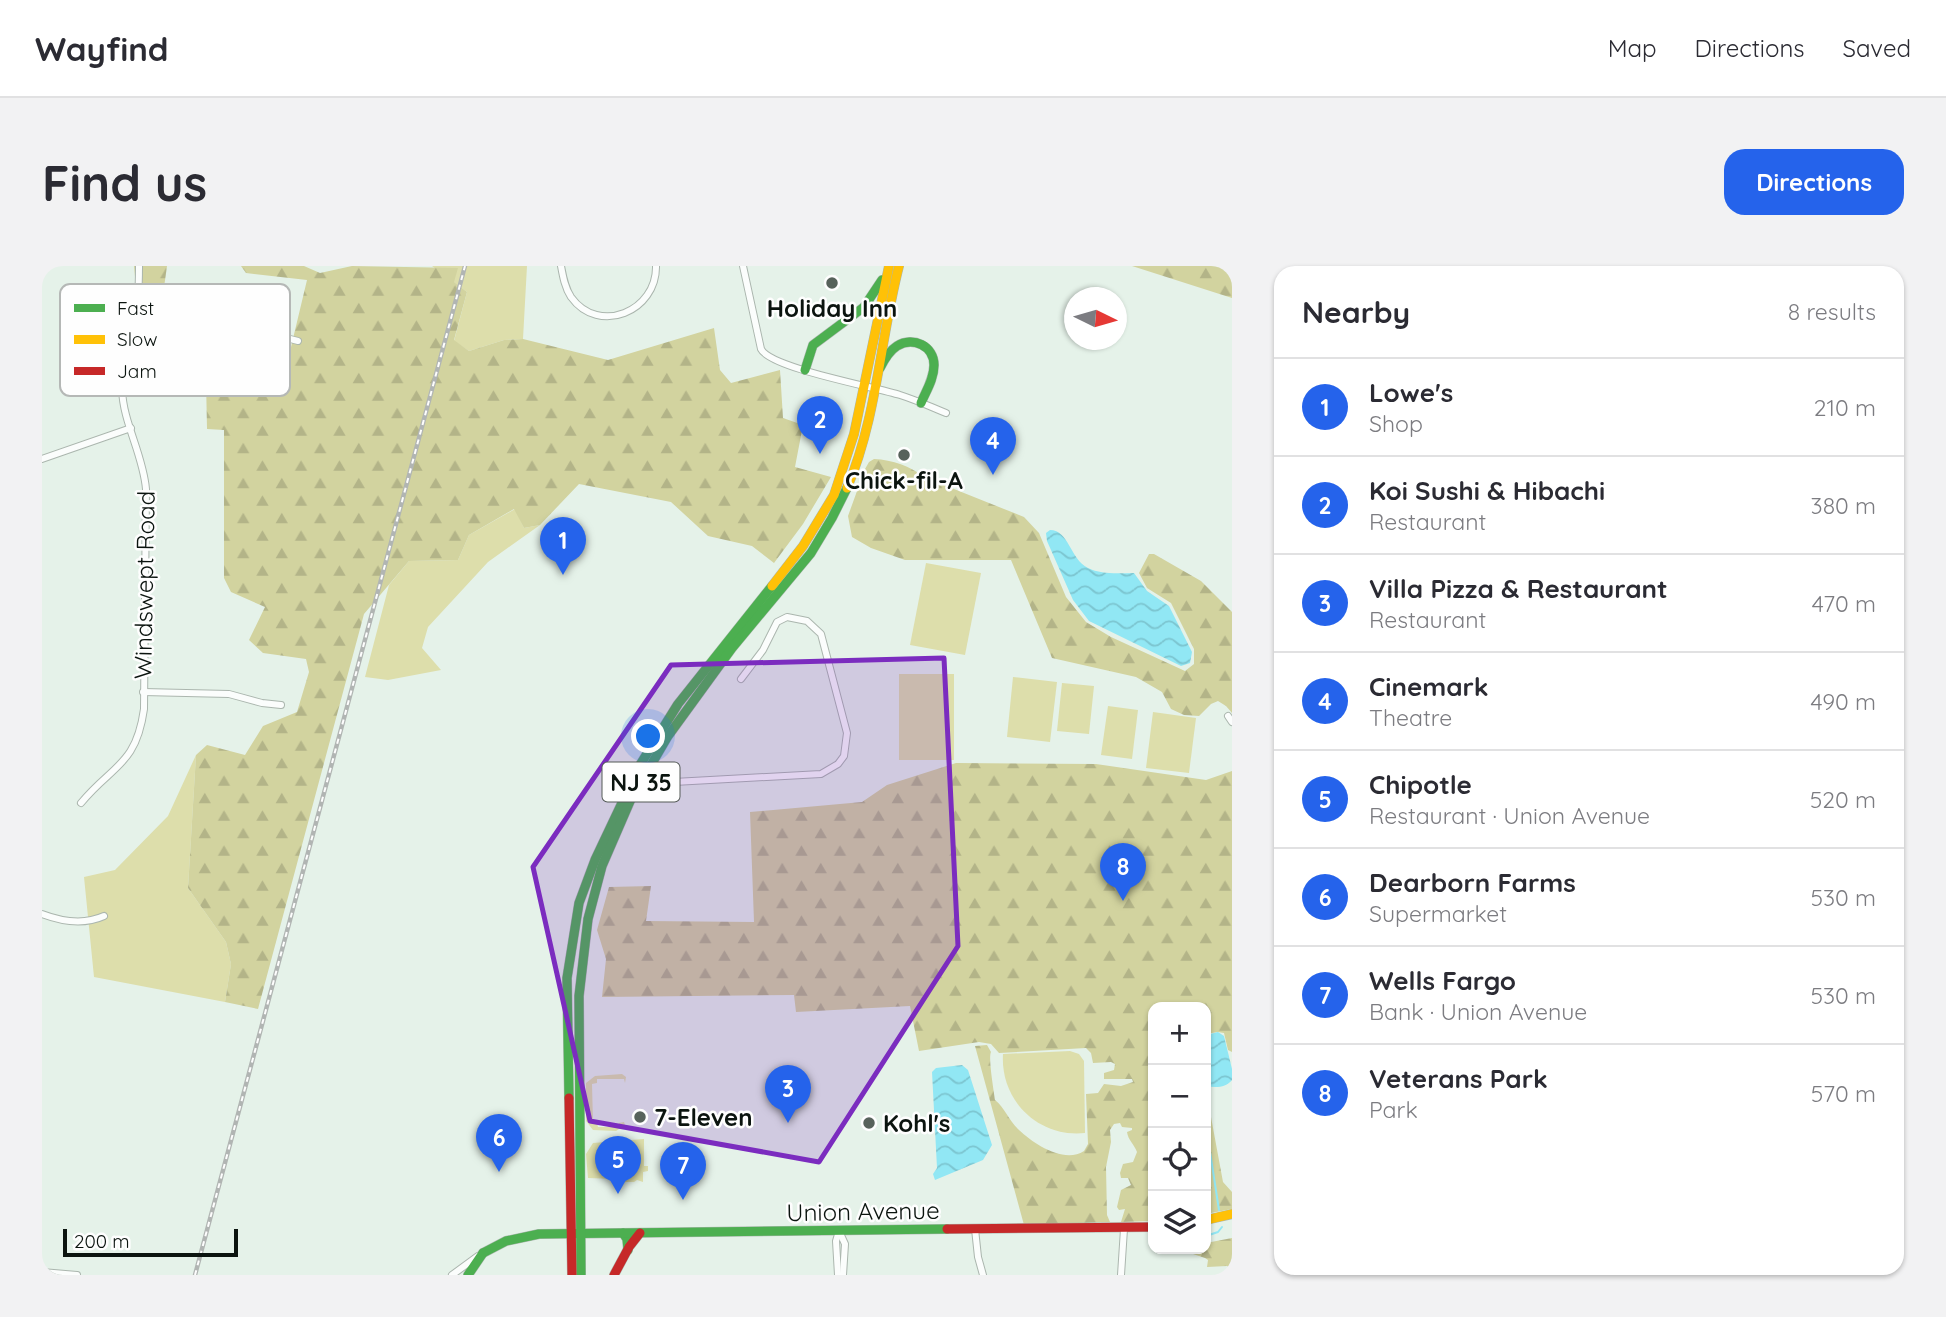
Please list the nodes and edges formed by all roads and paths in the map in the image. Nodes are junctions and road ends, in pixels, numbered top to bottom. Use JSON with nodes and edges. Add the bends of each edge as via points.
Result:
{"nodes":[{"id":1,"x":139,"y":266,"type":"edge"},
{"id":2,"x":561,"y":266,"type":"edge"},
{"id":3,"x":656,"y":266,"type":"edge"},
{"id":4,"x":743,"y":266,"type":"edge"},
{"id":5,"x":892,"y":267,"type":"edge"},
{"id":6,"x":139,"y":284,"type":"edge"},
{"id":7,"x":290,"y":339,"type":"edge"},
{"id":8,"x":298,"y":341,"type":"dead end"},
{"id":9,"x":804,"y":370,"type":"junction"},
{"id":10,"x":876,"y":377,"type":"junction"},
{"id":11,"x":870,"y":387,"type":"junction"},
{"id":12,"x":123,"y":396,"type":"edge"},
{"id":13,"x":921,"y":403,"type":"junction"},
{"id":14,"x":946,"y":413,"type":"dead end"},
{"id":15,"x":131,"y":428,"type":"junction"},
{"id":16,"x":42,"y":459,"type":"edge"},
{"id":17,"x":741,"y":679,"type":"dead end"},
{"id":18,"x":143,"y":692,"type":"junction"},
{"id":19,"x":281,"y":705,"type":"dead end"},
{"id":20,"x":664,"y":742,"type":"junction"},
{"id":21,"x":663,"y":779,"type":"junction"},
{"id":22,"x":81,"y":803,"type":"dead end"},
{"id":23,"x":626,"y":808,"type":"junction"},
{"id":24,"x":42,"y":914,"type":"edge"},
{"id":25,"x":104,"y":916,"type":"dead end"},
{"id":26,"x":1232,"y":1214,"type":"edge"},
{"id":27,"x":1211,"y":1219,"type":"edge"},
{"id":28,"x":1148,"y":1227,"type":"edge"},
{"id":29,"x":975,"y":1229,"type":"junction"},
{"id":30,"x":1124,"y":1229,"type":"junction"},
{"id":31,"x":839,"y":1231,"type":"junction"},
{"id":32,"x":577,"y":1233,"type":"junction"},
{"id":33,"x":623,"y":1233,"type":"junction"},
{"id":34,"x":640,"y":1233,"type":"junction"},
{"id":35,"x":628,"y":1250,"type":"junction"},
{"id":36,"x":482,"y":1253,"type":"junction"},
{"id":37,"x":42,"y":1272,"type":"edge"},
{"id":38,"x":77,"y":1275,"type":"edge"},
{"id":39,"x":452,"y":1275,"type":"edge"},
{"id":40,"x":468,"y":1275,"type":"edge"},
{"id":41,"x":570,"y":1275,"type":"edge"},
{"id":42,"x":580,"y":1275,"type":"edge"},
{"id":43,"x":614,"y":1275,"type":"edge"},
{"id":44,"x":840,"y":1275,"type":"edge"},
{"id":45,"x":983,"y":1275,"type":"edge"},
{"id":46,"x":1121,"y":1275,"type":"edge"}],
"edges":[{"from":1,"to":6,"type":"street","name":"Windswept Road"},
{"from":2,"to":3,"type":"street","via":[[570,295],[582,308],[603,316],[634,310],[647,297]]},
{"from":4,"to":9,"type":"street","via":[[763,353]]},
{"from":5,"to":9,"type":"main road","via":[[864,307],[813,345]]},
{"from":5,"to":10,"type":"main road","number":"NJ 35"},
{"from":5,"to":11,"type":"main road","number":"NJ 35"},
{"from":7,"to":8,"type":"street"},
{"from":9,"to":11,"type":"street"},
{"from":10,"to":11,"type":"main road","number":"NJ 35"},
{"from":10,"to":13,"type":"main road","via":[[886,357],[899,345],[922,344],[930,351],[934,367]]},
{"from":11,"to":13,"type":"street"},
{"from":11,"to":20,"type":"main road","number":"NJ 35","via":[[865,437],[853,475],[825,532]]},
{"from":11,"to":32,"type":"main road","number":"NJ 35","via":[[825,513],[678,704],[639,765],[586,880],[568,978]]},
{"from":12,"to":15,"type":"street","name":"Windswept Road"},
{"from":13,"to":14,"type":"street"},
{"from":15,"to":16,"type":"street"},
{"from":15,"to":18,"type":"street","name":"Windswept Road","via":[[146,489]]},
{"from":17,"to":21,"type":"street","via":[[777,622],[787,617],[807,621],[821,634],[847,733],[844,756],[838,764],[821,774]]},
{"from":18,"to":19,"type":"street","via":[[229,694]]},
{"from":18,"to":22,"type":"street","name":"Windswept Road","via":[[142,722],[131,750]]},
{"from":20,"to":21,"type":"main road","via":[[656,769]]},
{"from":20,"to":23,"type":"main road","number":"NJ 35"},
{"from":21,"to":23,"type":"main road","via":[[650,780]]},
{"from":23,"to":32,"type":"main road","number":"NJ 35","via":[[602,864],[580,957]]},
{"from":24,"to":25,"type":"street","via":[[82,922]]},
{"from":26,"to":27,"type":"main road"},
{"from":28,"to":30,"type":"main road","name":"Union Avenue"},
{"from":29,"to":30,"type":"main road","name":"Union Avenue"},
{"from":29,"to":31,"type":"main road","name":"Union Avenue"},
{"from":29,"to":45,"type":"street"},
{"from":30,"to":46,"type":"street"},
{"from":31,"to":34,"type":"main road","name":"Union Avenue"},
{"from":31,"to":44,"type":"street","via":[[845,1244]]},
{"from":32,"to":33,"type":"main road","name":"Union Avenue"},
{"from":32,"to":36,"type":"main road","name":"Union Avenue","via":[[519,1238]]},
{"from":32,"to":41,"type":"main road","number":"NJ 35"},
{"from":32,"to":42,"type":"main road","number":"NJ 35"},
{"from":33,"to":34,"type":"main road","name":"Union Avenue"},
{"from":33,"to":35,"type":"main road"},
{"from":34,"to":35,"type":"main road"},
{"from":35,"to":43,"type":"main road"},
{"from":36,"to":39,"type":"street"},
{"from":36,"to":40,"type":"main road"},
{"from":37,"to":38,"type":"street"}]}
